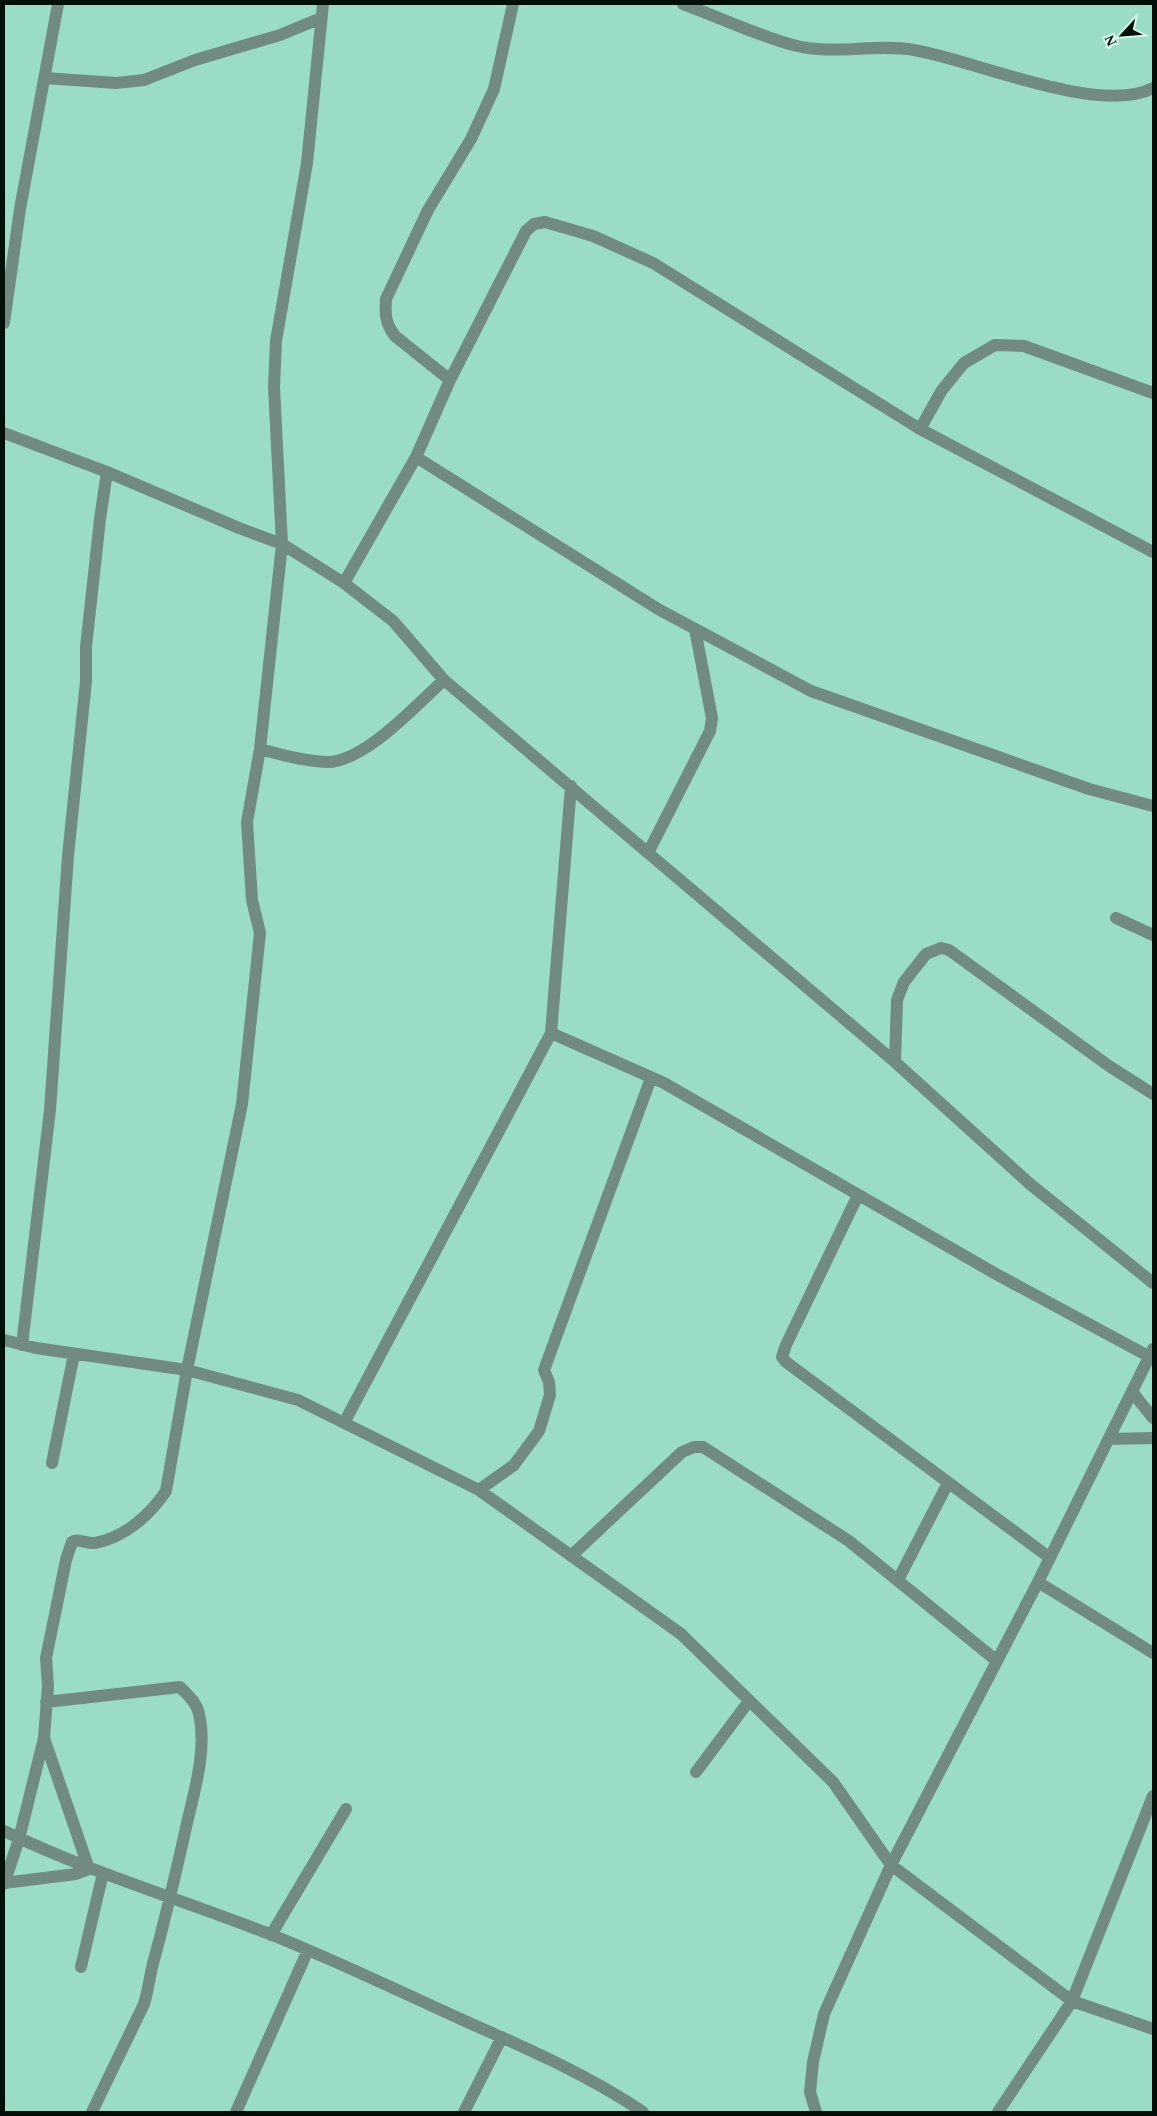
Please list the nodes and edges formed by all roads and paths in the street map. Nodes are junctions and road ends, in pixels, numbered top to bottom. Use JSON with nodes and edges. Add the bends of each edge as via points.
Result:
{"nodes":[{"id":1,"x":58,"y":4,"type":"edge"},
{"id":2,"x":323,"y":4,"type":"edge"},
{"id":3,"x":513,"y":4,"type":"edge"},
{"id":4,"x":683,"y":4,"type":"edge"},
{"id":5,"x":321,"y":18,"type":"junction"},
{"id":6,"x":45,"y":78,"type":"junction"},
{"id":7,"x":1153,"y":88,"type":"edge"},
{"id":8,"x":4,"y":323,"type":"edge"},
{"id":9,"x":450,"y":380,"type":"junction"},
{"id":10,"x":1153,"y":393,"type":"edge"},
{"id":11,"x":920,"y":428,"type":"junction"},
{"id":12,"x":4,"y":434,"type":"edge"},
{"id":13,"x":416,"y":457,"type":"junction"},
{"id":14,"x":107,"y":472,"type":"junction"},
{"id":15,"x":282,"y":544,"type":"junction"},
{"id":16,"x":1153,"y":552,"type":"edge"},
{"id":17,"x":344,"y":583,"type":"junction"},
{"id":18,"x":695,"y":629,"type":"junction"},
{"id":19,"x":444,"y":680,"type":"junction"},
{"id":20,"x":260,"y":749,"type":"junction"},
{"id":21,"x":571,"y":786,"type":"junction"},
{"id":22,"x":1153,"y":806,"type":"edge"},
{"id":23,"x":648,"y":853,"type":"junction"},
{"id":24,"x":1116,"y":918,"type":"dead end"},
{"id":25,"x":1153,"y":935,"type":"edge"},
{"id":26,"x":551,"y":1032,"type":"junction"},
{"id":27,"x":896,"y":1062,"type":"junction"},
{"id":28,"x":651,"y":1078,"type":"junction"},
{"id":29,"x":1153,"y":1094,"type":"edge"},
{"id":30,"x":858,"y":1195,"type":"junction"},
{"id":31,"x":1153,"y":1283,"type":"edge"},
{"id":32,"x":4,"y":1340,"type":"edge"},
{"id":33,"x":22,"y":1345,"type":"junction"},
{"id":34,"x":1152,"y":1353,"type":"edge"},
{"id":35,"x":74,"y":1354,"type":"junction"},
{"id":36,"x":187,"y":1370,"type":"junction"},
{"id":37,"x":1133,"y":1393,"type":"junction"},
{"id":38,"x":1153,"y":1418,"type":"edge"},
{"id":39,"x":344,"y":1423,"type":"junction"},
{"id":40,"x":1153,"y":1438,"type":"edge"},
{"id":41,"x":1109,"y":1439,"type":"junction"},
{"id":42,"x":52,"y":1463,"type":"dead end"},
{"id":43,"x":948,"y":1483,"type":"junction"},
{"id":44,"x":479,"y":1490,"type":"junction"},
{"id":45,"x":571,"y":1556,"type":"junction"},
{"id":46,"x":1050,"y":1558,"type":"junction"},
{"id":47,"x":898,"y":1580,"type":"junction"},
{"id":48,"x":1038,"y":1582,"type":"junction"},
{"id":49,"x":1153,"y":1653,"type":"edge"},
{"id":50,"x":997,"y":1661,"type":"junction"},
{"id":51,"x":749,"y":1701,"type":"junction"},
{"id":52,"x":46,"y":1702,"type":"junction"},
{"id":53,"x":44,"y":1738,"type":"junction"},
{"id":54,"x":696,"y":1772,"type":"dead end"},
{"id":55,"x":1153,"y":1796,"type":"edge"},
{"id":56,"x":346,"y":1810,"type":"dead end"},
{"id":57,"x":4,"y":1831,"type":"edge"},
{"id":58,"x":19,"y":1839,"type":"junction"},
{"id":59,"x":891,"y":1865,"type":"junction"},
{"id":60,"x":89,"y":1868,"type":"junction"},
{"id":61,"x":103,"y":1873,"type":"junction"},
{"id":62,"x":4,"y":1884,"type":"edge"},
{"id":63,"x":171,"y":1898,"type":"junction"},
{"id":64,"x":271,"y":1935,"type":"junction"},
{"id":65,"x":308,"y":1950,"type":"junction"},
{"id":66,"x":81,"y":1967,"type":"dead end"},
{"id":67,"x":1072,"y":2001,"type":"junction"},
{"id":68,"x":1153,"y":2029,"type":"edge"},
{"id":69,"x":502,"y":2037,"type":"junction"},
{"id":70,"x":92,"y":2112,"type":"edge"},
{"id":71,"x":236,"y":2112,"type":"edge"},
{"id":72,"x":464,"y":2112,"type":"edge"},
{"id":73,"x":643,"y":2112,"type":"edge"},
{"id":74,"x":816,"y":2112,"type":"edge"},
{"id":75,"x":998,"y":2112,"type":"edge"}],
"edges":[{"from":1,"to":6,"type":"street"},
{"from":2,"to":5,"type":"street"},
{"from":3,"to":9,"type":"street","via":[[494,89],[471,139],[428,210],[386,299],[387,326],[394,336]]},
{"from":4,"to":7,"type":"street","via":[[808,48],[912,50],[1073,92],[1116,97]]},
{"from":5,"to":6,"type":"street","via":[[280,36],[195,60],[144,80],[116,83]]},
{"from":5,"to":15,"type":"street","via":[[307,163],[276,341],[274,387]]},
{"from":6,"to":8,"type":"street","via":[[20,209]]},
{"from":9,"to":11,"type":"street","via":[[526,231],[534,224],[545,222],[593,236],[653,263]]},
{"from":9,"to":13,"type":"street"},
{"from":10,"to":11,"type":"street","via":[[1024,346],[995,345],[964,363],[942,390]]},
{"from":11,"to":16,"type":"street"},
{"from":12,"to":14,"type":"street"},
{"from":13,"to":17,"type":"street"},
{"from":13,"to":18,"type":"street","via":[[658,610]]},
{"from":14,"to":15,"type":"street"},
{"from":14,"to":33,"type":"street","via":[[86,647],[86,681],[68,856],[50,1110]]},
{"from":15,"to":17,"type":"street"},
{"from":15,"to":20,"type":"street"},
{"from":17,"to":19,"type":"street","via":[[393,621]]},
{"from":18,"to":22,"type":"street","via":[[811,691],[1089,789]]},
{"from":18,"to":23,"type":"street","via":[[712,718],[710,731]]},
{"from":19,"to":20,"type":"street","via":[[367,748],[347,759],[329,762]]},
{"from":19,"to":21,"type":"street"},
{"from":20,"to":36,"type":"street","via":[[248,822],[252,900],[260,933],[242,1104]]},
{"from":21,"to":23,"type":"street"},
{"from":21,"to":26,"type":"street"},
{"from":23,"to":27,"type":"street"},
{"from":24,"to":25,"type":"street"},
{"from":26,"to":28,"type":"street"},
{"from":26,"to":39,"type":"street"},
{"from":27,"to":29,"type":"street","via":[[897,1000],[904,982],[926,954],[941,948],[949,950]]},
{"from":27,"to":31,"type":"street","via":[[1030,1184]]},
{"from":28,"to":30,"type":"street"},
{"from":28,"to":44,"type":"street","via":[[544,1370],[550,1395],[539,1431],[514,1465]]},
{"from":30,"to":34,"type":"street","via":[[996,1274]]},
{"from":30,"to":43,"type":"street","via":[[782,1357]]},
{"from":32,"to":33,"type":"street"},
{"from":33,"to":35,"type":"street"},
{"from":34,"to":37,"type":"street"},
{"from":35,"to":36,"type":"street"},
{"from":35,"to":42,"type":"street"},
{"from":36,"to":39,"type":"street","via":[[298,1400]]},
{"from":36,"to":52,"type":"street","via":[[166,1491],[156,1507],[142,1520],[116,1535],[94,1543],[72,1542],[46,1658]]},
{"from":37,"to":38,"type":"street"},
{"from":37,"to":41,"type":"street"},
{"from":39,"to":44,"type":"street"},
{"from":40,"to":41,"type":"street"},
{"from":41,"to":46,"type":"street"},
{"from":43,"to":46,"type":"street"},
{"from":43,"to":47,"type":"street"},
{"from":44,"to":45,"type":"street"},
{"from":45,"to":47,"type":"street","via":[[682,1452],[704,1447],[849,1541]]},
{"from":45,"to":51,"type":"street","via":[[681,1634]]},
{"from":46,"to":48,"type":"street"},
{"from":47,"to":50,"type":"street"},
{"from":48,"to":49,"type":"street"},
{"from":48,"to":50,"type":"street"},
{"from":50,"to":59,"type":"street"},
{"from":51,"to":54,"type":"street"},
{"from":51,"to":59,"type":"street","via":[[833,1782]]},
{"from":52,"to":53,"type":"street"},
{"from":52,"to":63,"type":"street","via":[[180,1687],[192,1699],[199,1713],[201,1734],[198,1774]]},
{"from":53,"to":58,"type":"street"},
{"from":53,"to":60,"type":"street"},
{"from":55,"to":67,"type":"street"},
{"from":56,"to":64,"type":"street"},
{"from":57,"to":58,"type":"street"},
{"from":58,"to":60,"type":"street"},
{"from":58,"to":62,"type":"street"},
{"from":59,"to":67,"type":"street"},
{"from":59,"to":74,"type":"street","via":[[824,2014],[810,2092]]},
{"from":60,"to":61,"type":"street"},
{"from":60,"to":62,"type":"street","via":[[76,1874]]},
{"from":61,"to":63,"type":"street"},
{"from":61,"to":66,"type":"street"},
{"from":63,"to":64,"type":"street"},
{"from":63,"to":70,"type":"street","via":[[144,2004]]},
{"from":64,"to":65,"type":"street"},
{"from":65,"to":69,"type":"street"},
{"from":65,"to":71,"type":"street"},
{"from":67,"to":68,"type":"street"},
{"from":67,"to":75,"type":"street"},
{"from":69,"to":72,"type":"street"},
{"from":69,"to":73,"type":"street","via":[[610,2089]]}]}
